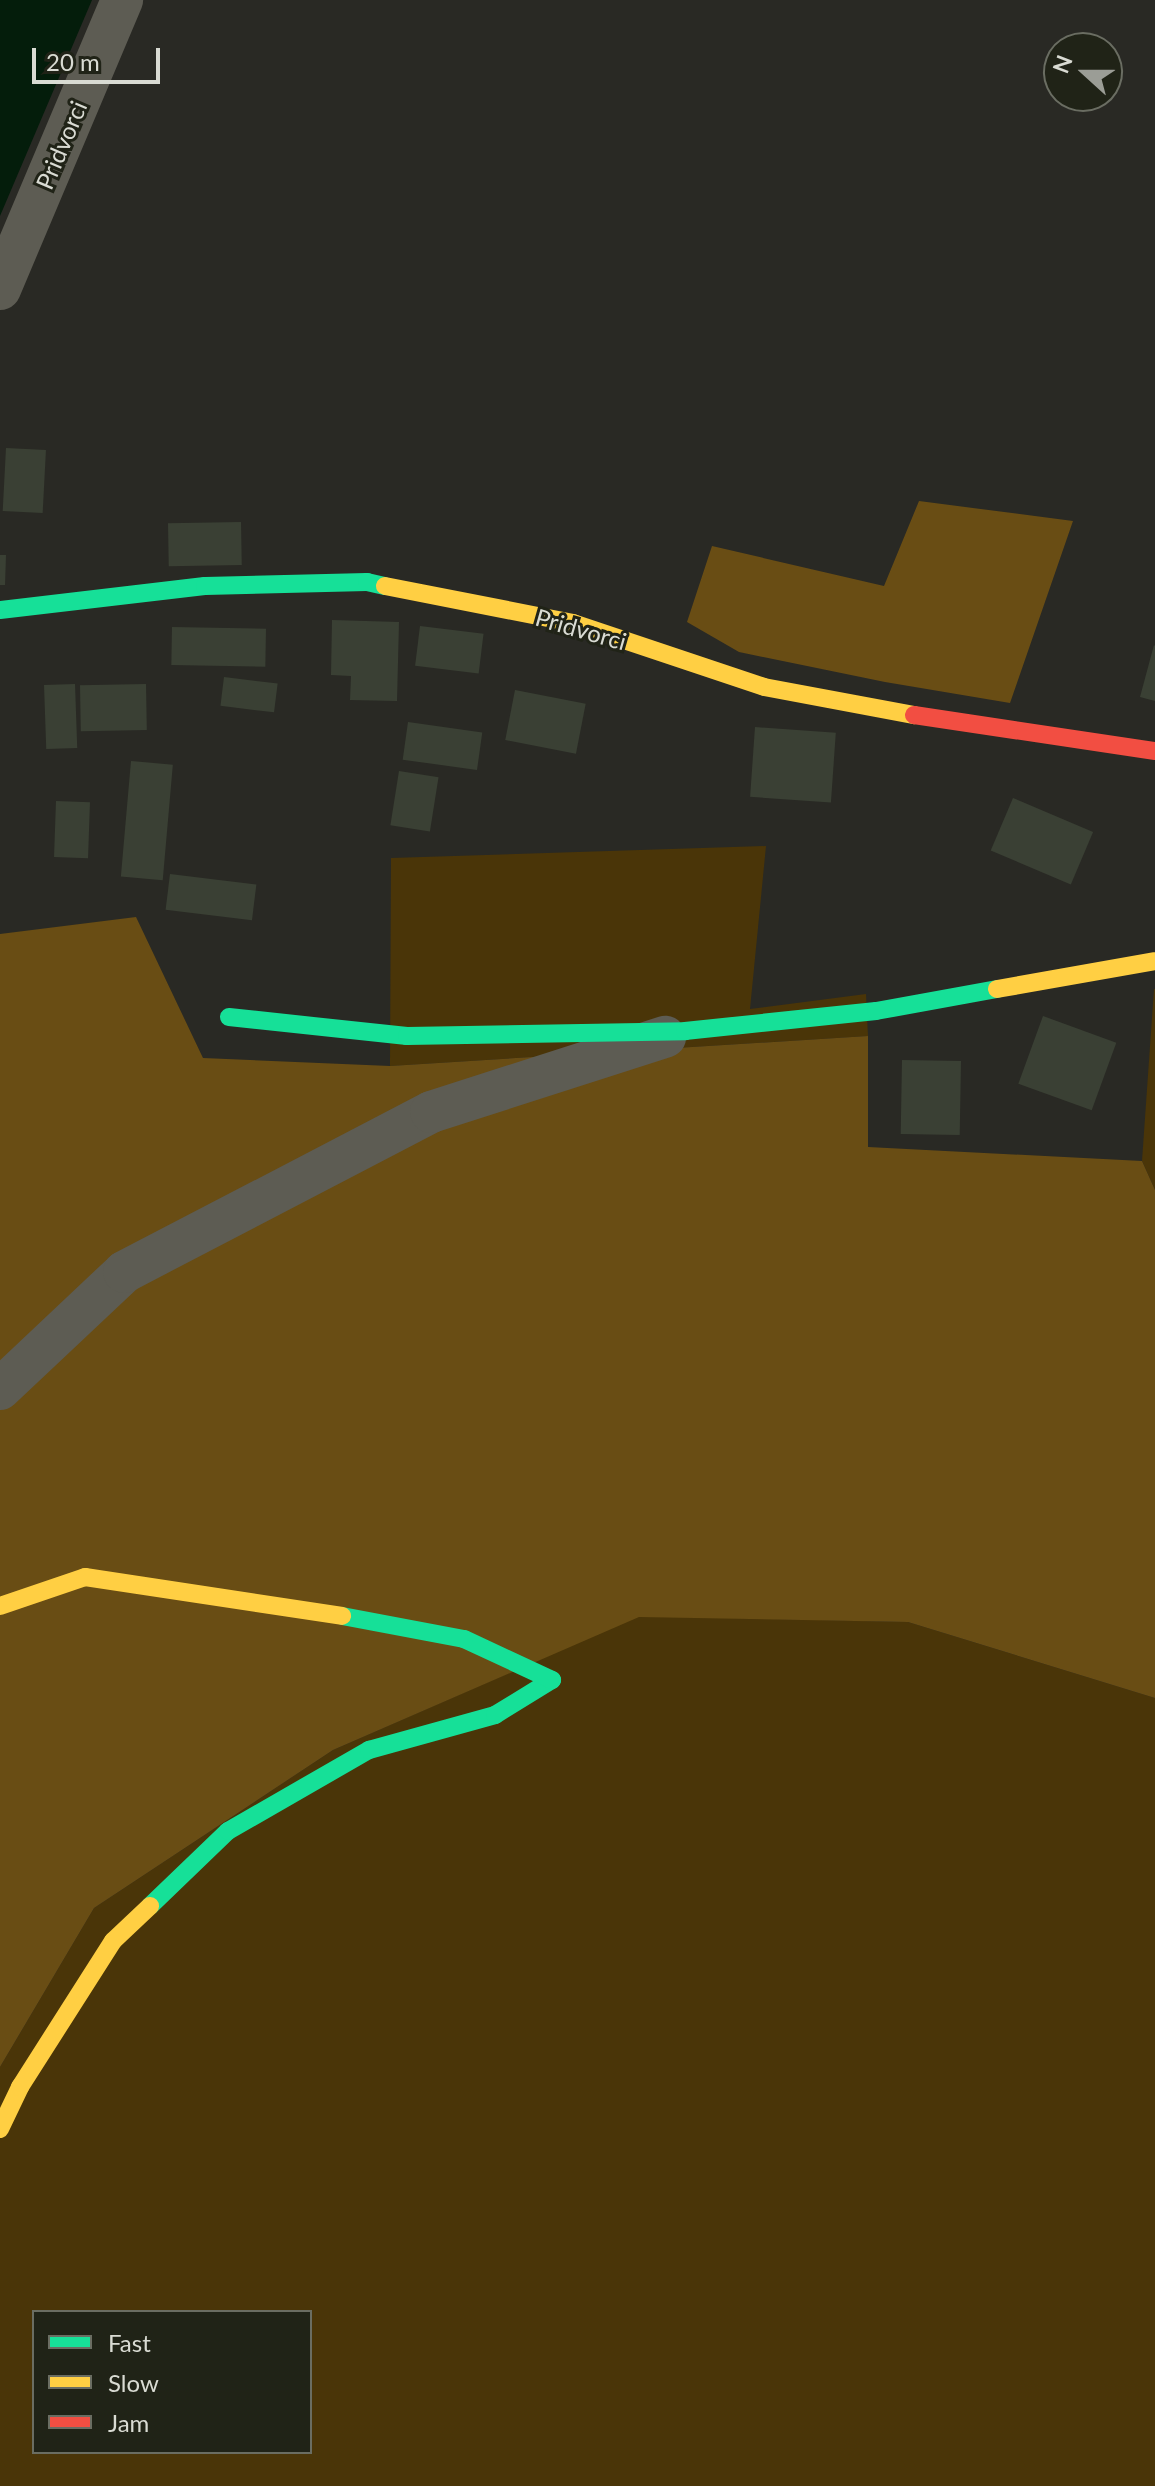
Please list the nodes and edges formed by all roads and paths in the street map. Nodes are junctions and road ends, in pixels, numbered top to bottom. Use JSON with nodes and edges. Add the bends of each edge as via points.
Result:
{"nodes":[{"id":1,"x":122,"y":0,"type":"edge"},
{"id":2,"x":0,"y":289,"type":"edge"},
{"id":3,"x":0,"y":610,"type":"edge"},
{"id":4,"x":1155,"y":751,"type":"edge"},
{"id":5,"x":1155,"y":961,"type":"edge"},
{"id":6,"x":229,"y":1017,"type":"dead end"},
{"id":7,"x":685,"y":1031,"type":"junction"},
{"id":8,"x":0,"y":1389,"type":"edge"},
{"id":9,"x":0,"y":1606,"type":"edge"},
{"id":10,"x":0,"y":2129,"type":"edge"}],
"edges":[{"from":1,"to":2,"type":"street","name":"Pridvorci"},
{"from":3,"to":4,"type":"street","name":"Pridvorci","via":[[205,586],[367,582],[573,623],[764,687]]},
{"from":5,"to":7,"type":"street","via":[[876,1011]]},
{"from":6,"to":7,"type":"street","via":[[407,1036]]},
{"from":7,"to":8,"type":"street","via":[[431,1112],[138,1264]]},
{"from":9,"to":10,"type":"street","via":[[85,1577],[276,1603],[464,1639],[552,1680],[495,1715],[369,1750],[228,1831],[113,1941],[20,2087]]}]}
